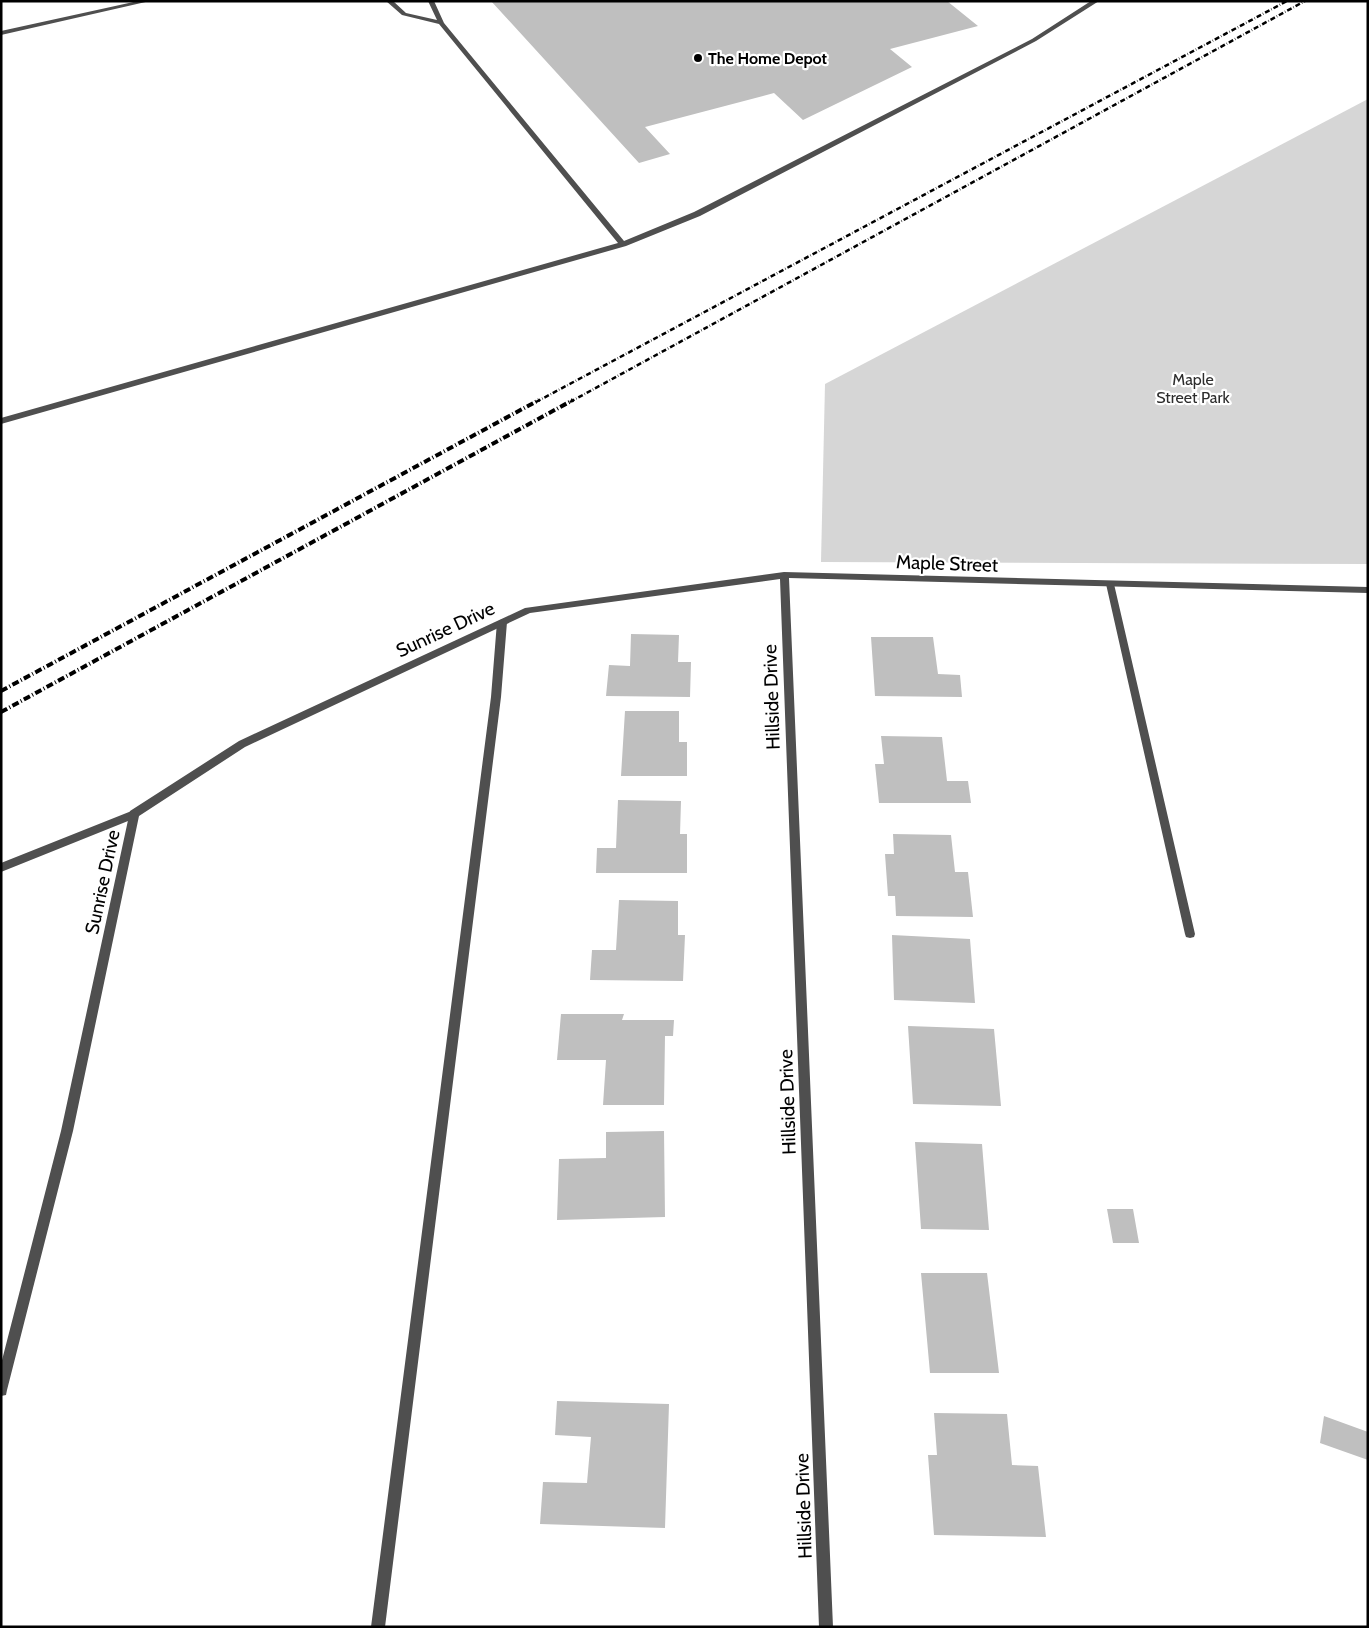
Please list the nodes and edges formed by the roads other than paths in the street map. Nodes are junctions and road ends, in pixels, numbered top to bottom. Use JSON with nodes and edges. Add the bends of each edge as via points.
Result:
{"nodes":[{"id":1,"x":147,"y":1,"type":"edge"},
{"id":2,"x":389,"y":1,"type":"edge"},
{"id":3,"x":431,"y":1,"type":"edge"},
{"id":4,"x":1096,"y":1,"type":"edge"},
{"id":5,"x":441,"y":22,"type":"junction"},
{"id":6,"x":1,"y":33,"type":"edge"},
{"id":7,"x":622,"y":244,"type":"junction"},
{"id":8,"x":1,"y":421,"type":"edge"},
{"id":9,"x":784,"y":575,"type":"junction"},
{"id":10,"x":1110,"y":584,"type":"junction"},
{"id":11,"x":1368,"y":590,"type":"edge"},
{"id":12,"x":528,"y":610,"type":"joint"},
{"id":13,"x":502,"y":622,"type":"junction"},
{"id":14,"x":134,"y":814,"type":"junction"},
{"id":15,"x":1,"y":868,"type":"edge"},
{"id":16,"x":1190,"y":934,"type":"dead end"},
{"id":17,"x":1,"y":1390,"type":"edge"},
{"id":18,"x":378,"y":1627,"type":"edge"},
{"id":19,"x":826,"y":1627,"type":"edge"}],
"edges":[{"from":1,"to":6,"type":"street"},
{"from":2,"to":5,"type":"street","via":[[404,14]]},
{"from":3,"to":5,"type":"street"},
{"from":4,"to":7,"type":"street","via":[[1034,40],[697,214]]},
{"from":5,"to":7,"type":"street"},
{"from":7,"to":8,"type":"street"},
{"from":9,"to":10,"type":"street","name":"Maple Street"},
{"from":9,"to":12,"type":"street","name":"Maple Street"},
{"from":9,"to":19,"type":"street","name":"Hillside Drive"},
{"from":10,"to":11,"type":"street","name":"Maple Street"},
{"from":10,"to":16,"type":"street"},
{"from":12,"to":13,"type":"street","name":"Sunrise Drive"},
{"from":13,"to":14,"type":"street","name":"Sunrise Drive","via":[[242,744]]},
{"from":13,"to":18,"type":"street","via":[[496,697]]},
{"from":14,"to":15,"type":"street"},
{"from":14,"to":17,"type":"street","name":"Sunrise Drive","via":[[67,1131]]}]}
